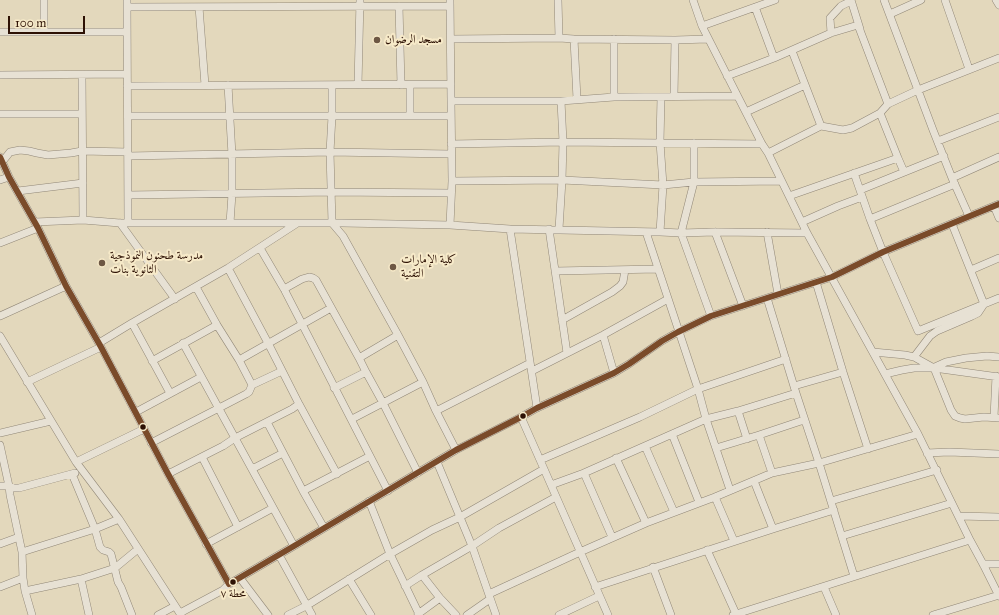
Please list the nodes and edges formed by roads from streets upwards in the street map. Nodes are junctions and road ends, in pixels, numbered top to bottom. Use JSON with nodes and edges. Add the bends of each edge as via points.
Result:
{"nodes":[{"id":1,"x":44,"y":0,"type":"edge"},
{"id":2,"x":558,"y":0,"type":"edge"},
{"id":3,"x":693,"y":0,"type":"edge"},
{"id":4,"x":775,"y":0,"type":"edge"},
{"id":5,"x":851,"y":0,"type":"edge"},
{"id":6,"x":884,"y":0,"type":"edge"},
{"id":7,"x":921,"y":0,"type":"edge"},
{"id":8,"x":945,"y":0,"type":"edge"},
{"id":9,"x":764,"y":2,"type":"edge"},
{"id":10,"x":246,"y":3,"type":"edge"},
{"id":11,"x":360,"y":3,"type":"edge"},
{"id":12,"x":450,"y":3,"type":"edge"},
{"id":13,"x":127,"y":4,"type":"edge"},
{"id":14,"x":399,"y":6,"type":"junction"},
{"id":15,"x":199,"y":7,"type":"junction"},
{"id":16,"x":755,"y":7,"type":"junction"},
{"id":17,"x":890,"y":14,"type":"junction"},
{"id":18,"x":858,"y":25,"type":"junction"},
{"id":19,"x":702,"y":26,"type":"junction"},
{"id":20,"x":0,"y":32,"type":"edge"},
{"id":21,"x":44,"y":32,"type":"junction"},
{"id":22,"x":127,"y":32,"type":"junction"},
{"id":23,"x":831,"y":33,"type":"junction"},
{"id":24,"x":559,"y":38,"type":"junction"},
{"id":25,"x":451,"y":39,"type":"junction"},
{"id":26,"x":574,"y":39,"type":"junction"},
{"id":27,"x":614,"y":39,"type":"junction"},
{"id":28,"x":708,"y":39,"type":"junction"},
{"id":29,"x":675,"y":40,"type":"junction"},
{"id":30,"x":792,"y":51,"type":"junction"},
{"id":31,"x":774,"y":58,"type":"junction"},
{"id":32,"x":999,"y":58,"type":"edge"},
{"id":33,"x":969,"y":69,"type":"junction"},
{"id":34,"x":1,"y":72,"type":"edge"},
{"id":35,"x":82,"y":74,"type":"junction"},
{"id":36,"x":127,"y":74,"type":"junction"},
{"id":37,"x":727,"y":76,"type":"junction"},
{"id":38,"x":401,"y":84,"type":"junction"},
{"id":39,"x":410,"y":84,"type":"junction"},
{"id":40,"x":451,"y":84,"type":"junction"},
{"id":41,"x":204,"y":85,"type":"junction"},
{"id":42,"x":228,"y":85,"type":"junction"},
{"id":43,"x":332,"y":85,"type":"junction"},
{"id":44,"x":358,"y":85,"type":"junction"},
{"id":45,"x":805,"y":85,"type":"junction"},
{"id":46,"x":127,"y":86,"type":"junction"},
{"id":47,"x":918,"y":90,"type":"junction"},
{"id":48,"x":674,"y":96,"type":"junction"},
{"id":49,"x":738,"y":96,"type":"junction"},
{"id":50,"x":614,"y":97,"type":"junction"},
{"id":51,"x":661,"y":97,"type":"junction"},
{"id":52,"x":577,"y":99,"type":"junction"},
{"id":53,"x":451,"y":101,"type":"junction"},
{"id":54,"x":560,"y":101,"type":"junction"},
{"id":55,"x":888,"y":104,"type":"junction"},
{"id":56,"x":746,"y":112,"type":"junction"},
{"id":57,"x":0,"y":114,"type":"edge"},
{"id":58,"x":82,"y":114,"type":"junction"},
{"id":59,"x":880,"y":114,"type":"junction"},
{"id":60,"x":128,"y":116,"type":"junction"},
{"id":61,"x":230,"y":116,"type":"junction"},
{"id":62,"x":332,"y":116,"type":"junction"},
{"id":63,"x":410,"y":116,"type":"junction"},
{"id":64,"x":451,"y":116,"type":"junction"},
{"id":65,"x":999,"y":117,"type":"edge"},
{"id":66,"x":821,"y":126,"type":"junction"},
{"id":67,"x":938,"y":141,"type":"junction"},
{"id":68,"x":562,"y":142,"type":"junction"},
{"id":69,"x":660,"y":142,"type":"junction"},
{"id":70,"x":451,"y":144,"type":"junction"},
{"id":71,"x":694,"y":144,"type":"junction"},
{"id":72,"x":762,"y":144,"type":"junction"},
{"id":73,"x":82,"y":151,"type":"junction"},
{"id":74,"x":330,"y":152,"type":"junction"},
{"id":75,"x":768,"y":153,"type":"junction"},
{"id":76,"x":128,"y":154,"type":"junction"},
{"id":77,"x":451,"y":154,"type":"junction"},
{"id":78,"x":232,"y":155,"type":"junction"},
{"id":79,"x":944,"y":156,"type":"junction"},
{"id":80,"x":999,"y":157,"type":"edge"},
{"id":81,"x":898,"y":158,"type":"junction"},
{"id":82,"x":1,"y":160,"type":"edge"},
{"id":83,"x":904,"y":172,"type":"junction"},
{"id":84,"x":854,"y":173,"type":"junction"},
{"id":85,"x":9,"y":176,"type":"junction"},
{"id":86,"x":0,"y":180,"type":"edge"},
{"id":87,"x":562,"y":180,"type":"junction"},
{"id":88,"x":452,"y":181,"type":"junction"},
{"id":89,"x":781,"y":181,"type":"junction"},
{"id":90,"x":954,"y":181,"type":"junction"},
{"id":91,"x":694,"y":182,"type":"junction"},
{"id":92,"x":82,"y":183,"type":"junction"},
{"id":93,"x":663,"y":185,"type":"junction"},
{"id":94,"x":18,"y":191,"type":"junction"},
{"id":95,"x":331,"y":192,"type":"junction"},
{"id":96,"x":451,"y":193,"type":"junction"},
{"id":97,"x":861,"y":193,"type":"junction"},
{"id":98,"x":232,"y":194,"type":"junction"},
{"id":99,"x":128,"y":195,"type":"junction"},
{"id":100,"x":789,"y":196,"type":"junction"},
{"id":101,"x":996,"y":205,"type":"edge"},
{"id":102,"x":969,"y":216,"type":"junction"},
{"id":103,"x":999,"y":218,"type":"edge"},
{"id":104,"x":870,"y":219,"type":"junction"},
{"id":105,"x":83,"y":220,"type":"junction"},
{"id":106,"x":120,"y":222,"type":"junction"},
{"id":107,"x":128,"y":222,"type":"junction"},
{"id":108,"x":802,"y":222,"type":"junction"},
{"id":109,"x":230,"y":223,"type":"junction"},
{"id":110,"x":332,"y":223,"type":"junction"},
{"id":111,"x":296,"y":224,"type":"junction"},
{"id":112,"x":952,"y":224,"type":"junction"},
{"id":113,"x":36,"y":225,"type":"junction"},
{"id":114,"x":450,"y":225,"type":"junction"},
{"id":115,"x":510,"y":229,"type":"junction"},
{"id":116,"x":549,"y":229,"type":"junction"},
{"id":117,"x":559,"y":229,"type":"junction"},
{"id":118,"x":646,"y":232,"type":"junction"},
{"id":119,"x":660,"y":232,"type":"junction"},
{"id":120,"x":715,"y":232,"type":"junction"},
{"id":121,"x":767,"y":232,"type":"junction"},
{"id":122,"x":807,"y":233,"type":"junction"},
{"id":123,"x":681,"y":234,"type":"junction"},
{"id":124,"x":0,"y":243,"type":"edge"},
{"id":125,"x":260,"y":248,"type":"junction"},
{"id":126,"x":883,"y":252,"type":"junction"},
{"id":127,"x":999,"y":258,"type":"edge"},
{"id":128,"x":228,"y":268,"type":"junction"},
{"id":129,"x":658,"y":269,"type":"junction"},
{"id":130,"x":625,"y":270,"type":"junction"},
{"id":131,"x":971,"y":270,"type":"junction"},
{"id":132,"x":555,"y":271,"type":"junction"},
{"id":133,"x":832,"y":278,"type":"junction"},
{"id":134,"x":816,"y":282,"type":"junction"},
{"id":135,"x":66,"y":286,"type":"junction"},
{"id":136,"x":196,"y":287,"type":"junction"},
{"id":137,"x":284,"y":289,"type":"junction"},
{"id":138,"x":778,"y":294,"type":"junction"},
{"id":139,"x":767,"y":298,"type":"junction"},
{"id":140,"x":999,"y":298,"type":"edge"},
{"id":141,"x":175,"y":299,"type":"junction"},
{"id":142,"x":668,"y":299,"type":"junction"},
{"id":143,"x":984,"y":304,"type":"junction"},
{"id":144,"x":743,"y":306,"type":"junction"},
{"id":145,"x":331,"y":308,"type":"junction"},
{"id":146,"x":0,"y":316,"type":"edge"},
{"id":147,"x":711,"y":316,"type":"junction"},
{"id":148,"x":562,"y":320,"type":"junction"},
{"id":149,"x":132,"y":323,"type":"junction"},
{"id":150,"x":302,"y":324,"type":"junction"},
{"id":151,"x":217,"y":325,"type":"junction"},
{"id":152,"x":918,"y":331,"type":"junction"},
{"id":153,"x":678,"y":332,"type":"junction"},
{"id":154,"x":398,"y":335,"type":"junction"},
{"id":155,"x":603,"y":335,"type":"junction"},
{"id":156,"x":0,"y":336,"type":"edge"},
{"id":157,"x":183,"y":343,"type":"junction"},
{"id":158,"x":268,"y":343,"type":"junction"},
{"id":159,"x":924,"y":343,"type":"junction"},
{"id":160,"x":2,"y":344,"type":"edge"},
{"id":161,"x":100,"y":345,"type":"junction"},
{"id":162,"x":873,"y":352,"type":"junction"},
{"id":163,"x":567,"y":353,"type":"junction"},
{"id":164,"x":914,"y":357,"type":"junction"},
{"id":165,"x":999,"y":357,"type":"edge"},
{"id":166,"x":359,"y":358,"type":"junction"},
{"id":167,"x":786,"y":359,"type":"junction"},
{"id":168,"x":239,"y":360,"type":"junction"},
{"id":169,"x":152,"y":361,"type":"junction"},
{"id":170,"x":530,"y":363,"type":"junction"},
{"id":171,"x":934,"y":368,"type":"junction"},
{"id":172,"x":282,"y":371,"type":"junction"},
{"id":173,"x":532,"y":371,"type":"junction"},
{"id":174,"x":366,"y":372,"type":"junction"},
{"id":175,"x":843,"y":372,"type":"junction"},
{"id":176,"x":614,"y":373,"type":"junction"},
{"id":177,"x":885,"y":374,"type":"junction"},
{"id":178,"x":997,"y":376,"type":"edge"},
{"id":179,"x":201,"y":377,"type":"junction"},
{"id":180,"x":27,"y":382,"type":"junction"},
{"id":181,"x":423,"y":382,"type":"junction"},
{"id":182,"x":252,"y":385,"type":"junction"},
{"id":183,"x":334,"y":388,"type":"junction"},
{"id":184,"x":698,"y":389,"type":"junction"},
{"id":185,"x":795,"y":390,"type":"junction"},
{"id":186,"x":170,"y":393,"type":"junction"},
{"id":187,"x":383,"y":402,"type":"junction"},
{"id":188,"x":299,"y":404,"type":"junction"},
{"id":189,"x":219,"y":408,"type":"junction"},
{"id":190,"x":537,"y":408,"type":"junction"},
{"id":191,"x":436,"y":411,"type":"junction"},
{"id":192,"x":738,"y":411,"type":"junction"},
{"id":193,"x":136,"y":412,"type":"junction"},
{"id":194,"x":521,"y":417,"type":"junction"},
{"id":195,"x":996,"y":417,"type":"edge"},
{"id":196,"x":352,"y":419,"type":"junction"},
{"id":197,"x":706,"y":419,"type":"junction"},
{"id":198,"x":804,"y":420,"type":"junction"},
{"id":199,"x":51,"y":421,"type":"junction"},
{"id":200,"x":267,"y":422,"type":"junction"},
{"id":201,"x":144,"y":429,"type":"junction"},
{"id":202,"x":0,"y":433,"type":"edge"},
{"id":203,"x":672,"y":434,"type":"junction"},
{"id":204,"x":918,"y":434,"type":"junction"},
{"id":205,"x":759,"y":435,"type":"junction"},
{"id":206,"x":235,"y":438,"type":"junction"},
{"id":207,"x":747,"y":439,"type":"junction"},
{"id":208,"x":151,"y":443,"type":"junction"},
{"id":209,"x":0,"y":445,"type":"edge"},
{"id":210,"x":645,"y":446,"type":"junction"},
{"id":211,"x":716,"y":448,"type":"junction"},
{"id":212,"x":868,"y":449,"type":"junction"},
{"id":213,"x":456,"y":450,"type":"junction"},
{"id":214,"x":284,"y":453,"type":"junction"},
{"id":215,"x":927,"y":453,"type":"junction"},
{"id":216,"x":999,"y":454,"type":"edge"},
{"id":217,"x":202,"y":456,"type":"junction"},
{"id":218,"x":370,"y":456,"type":"junction"},
{"id":219,"x":616,"y":458,"type":"junction"},
{"id":220,"x":540,"y":460,"type":"junction"},
{"id":221,"x":76,"y":462,"type":"junction"},
{"id":222,"x":437,"y":462,"type":"junction"},
{"id":223,"x":819,"y":463,"type":"junction"},
{"id":224,"x":252,"y":469,"type":"junction"},
{"id":225,"x":544,"y":469,"type":"junction"},
{"id":226,"x":82,"y":470,"type":"junction"},
{"id":227,"x":937,"y":470,"type":"junction"},
{"id":228,"x":418,"y":473,"type":"junction"},
{"id":229,"x":584,"y":473,"type":"junction"},
{"id":230,"x":772,"y":473,"type":"junction"},
{"id":231,"x":72,"y":474,"type":"junction"},
{"id":232,"x":168,"y":474,"type":"junction"},
{"id":233,"x":337,"y":474,"type":"junction"},
{"id":234,"x":754,"y":481,"type":"junction"},
{"id":235,"x":551,"y":485,"type":"junction"},
{"id":236,"x":0,"y":486,"type":"edge"},
{"id":237,"x":9,"y":486,"type":"junction"},
{"id":238,"x":730,"y":490,"type":"junction"},
{"id":239,"x":303,"y":491,"type":"junction"},
{"id":240,"x":388,"y":491,"type":"junction"},
{"id":241,"x":556,"y":497,"type":"junction"},
{"id":242,"x":715,"y":497,"type":"junction"},
{"id":243,"x":831,"y":501,"type":"junction"},
{"id":244,"x":369,"y":502,"type":"junction"},
{"id":245,"x":699,"y":502,"type":"junction"},
{"id":246,"x":952,"y":503,"type":"junction"},
{"id":247,"x":273,"y":508,"type":"junction"},
{"id":248,"x":834,"y":510,"type":"junction"},
{"id":249,"x":674,"y":512,"type":"junction"},
{"id":250,"x":958,"y":516,"type":"junction"},
{"id":251,"x":460,"y":517,"type":"junction"},
{"id":252,"x":999,"y":517,"type":"edge"},
{"id":253,"x":119,"y":519,"type":"junction"},
{"id":254,"x":646,"y":523,"type":"junction"},
{"id":255,"x":238,"y":526,"type":"junction"},
{"id":256,"x":324,"y":528,"type":"junction"},
{"id":257,"x":95,"y":529,"type":"junction"},
{"id":258,"x":773,"y":529,"type":"junction"},
{"id":259,"x":842,"y":536,"type":"junction"},
{"id":260,"x":19,"y":537,"type":"junction"},
{"id":261,"x":612,"y":538,"type":"junction"},
{"id":262,"x":970,"y":540,"type":"junction"},
{"id":263,"x":734,"y":541,"type":"junction"},
{"id":264,"x":0,"y":544,"type":"edge"},
{"id":265,"x":206,"y":544,"type":"junction"},
{"id":266,"x":294,"y":546,"type":"junction"},
{"id":267,"x":472,"y":546,"type":"junction"},
{"id":268,"x":138,"y":549,"type":"junction"},
{"id":269,"x":707,"y":550,"type":"junction"},
{"id":270,"x":22,"y":552,"type":"junction"},
{"id":271,"x":580,"y":552,"type":"junction"},
{"id":272,"x":390,"y":554,"type":"junction"},
{"id":273,"x":279,"y":555,"type":"junction"},
{"id":274,"x":983,"y":564,"type":"junction"},
{"id":275,"x":999,"y":564,"type":"edge"},
{"id":276,"x":653,"y":567,"type":"junction"},
{"id":277,"x":115,"y":568,"type":"junction"},
{"id":278,"x":422,"y":574,"type":"junction"},
{"id":279,"x":854,"y":576,"type":"junction"},
{"id":280,"x":23,"y":578,"type":"junction"},
{"id":281,"x":240,"y":578,"type":"junction"},
{"id":282,"x":81,"y":579,"type":"junction"},
{"id":283,"x":348,"y":580,"type":"junction"},
{"id":284,"x":229,"y":584,"type":"junction"},
{"id":285,"x":405,"y":586,"type":"junction"},
{"id":286,"x":0,"y":587,"type":"edge"},
{"id":287,"x":595,"y":587,"type":"junction"},
{"id":288,"x":824,"y":587,"type":"junction"},
{"id":289,"x":25,"y":591,"type":"junction"},
{"id":290,"x":599,"y":596,"type":"junction"},
{"id":291,"x":999,"y":596,"type":"edge"},
{"id":292,"x":490,"y":597,"type":"junction"},
{"id":293,"x":440,"y":598,"type":"junction"},
{"id":294,"x":175,"y":606,"type":"junction"},
{"id":295,"x":306,"y":606,"type":"junction"},
{"id":296,"x":180,"y":614,"type":"edge"},
{"id":297,"x":734,"y":614,"type":"edge"},
{"id":298,"x":32,"y":615,"type":"edge"},
{"id":299,"x":90,"y":615,"type":"edge"},
{"id":300,"x":132,"y":615,"type":"edge"},
{"id":301,"x":158,"y":615,"type":"edge"},
{"id":302,"x":268,"y":615,"type":"edge"},
{"id":303,"x":288,"y":615,"type":"edge"},
{"id":304,"x":312,"y":615,"type":"edge"},
{"id":305,"x":371,"y":615,"type":"edge"},
{"id":306,"x":418,"y":615,"type":"edge"},
{"id":307,"x":456,"y":615,"type":"edge"},
{"id":308,"x":467,"y":615,"type":"edge"},
{"id":309,"x":496,"y":615,"type":"edge"},
{"id":310,"x":559,"y":615,"type":"edge"},
{"id":311,"x":608,"y":615,"type":"edge"},
{"id":312,"x":671,"y":615,"type":"edge"},
{"id":313,"x":836,"y":615,"type":"edge"},
{"id":314,"x":933,"y":615,"type":"edge"}],
"edges":[{"from":1,"to":21,"type":"street"},
{"from":2,"to":24,"type":"street"},
{"from":3,"to":19,"type":"street"},
{"from":4,"to":9,"type":"street"},
{"from":5,"to":18,"type":"street"},
{"from":5,"to":23,"type":"street","via":[[830,18]]},
{"from":6,"to":17,"type":"street"},
{"from":7,"to":17,"type":"street"},
{"from":8,"to":33,"type":"street"},
{"from":9,"to":16,"type":"street"},
{"from":10,"to":11,"type":"street"},
{"from":10,"to":15,"type":"street"},
{"from":11,"to":14,"type":"street"},
{"from":11,"to":44,"type":"street"},
{"from":12,"to":14,"type":"street"},
{"from":12,"to":25,"type":"street"},
{"from":13,"to":15,"type":"street"},
{"from":13,"to":22,"type":"street"},
{"from":14,"to":38,"type":"street"},
{"from":15,"to":41,"type":"street"},
{"from":16,"to":19,"type":"street"},
{"from":16,"to":31,"type":"street"},
{"from":17,"to":47,"type":"street"},
{"from":18,"to":23,"type":"street"},
{"from":18,"to":55,"type":"street"},
{"from":19,"to":28,"type":"street"},
{"from":20,"to":21,"type":"street"},
{"from":21,"to":22,"type":"street"},
{"from":22,"to":36,"type":"street"},
{"from":23,"to":30,"type":"street"},
{"from":24,"to":25,"type":"street"},
{"from":24,"to":26,"type":"street"},
{"from":25,"to":40,"type":"street"},
{"from":26,"to":27,"type":"street"},
{"from":26,"to":52,"type":"street"},
{"from":27,"to":29,"type":"street"},
{"from":27,"to":50,"type":"street"},
{"from":28,"to":29,"type":"street"},
{"from":28,"to":37,"type":"street"},
{"from":29,"to":48,"type":"street"},
{"from":30,"to":31,"type":"street"},
{"from":30,"to":45,"type":"street"},
{"from":31,"to":37,"type":"street"},
{"from":32,"to":33,"type":"street"},
{"from":33,"to":47,"type":"street"},
{"from":34,"to":35,"type":"street"},
{"from":35,"to":36,"type":"street"},
{"from":35,"to":58,"type":"street"},
{"from":36,"to":46,"type":"street"},
{"from":37,"to":49,"type":"street"},
{"from":38,"to":39,"type":"street"},
{"from":38,"to":44,"type":"street"},
{"from":39,"to":40,"type":"street"},
{"from":39,"to":63,"type":"street"},
{"from":40,"to":53,"type":"street"},
{"from":41,"to":42,"type":"street"},
{"from":41,"to":46,"type":"street"},
{"from":42,"to":43,"type":"street"},
{"from":42,"to":61,"type":"street"},
{"from":43,"to":44,"type":"street"},
{"from":43,"to":62,"type":"street"},
{"from":45,"to":56,"type":"street"},
{"from":45,"to":66,"type":"street"},
{"from":46,"to":60,"type":"street"},
{"from":47,"to":55,"type":"street"},
{"from":47,"to":67,"type":"street"},
{"from":48,"to":49,"type":"street"},
{"from":48,"to":51,"type":"street"},
{"from":49,"to":56,"type":"street"},
{"from":50,"to":51,"type":"street"},
{"from":50,"to":52,"type":"street"},
{"from":51,"to":69,"type":"street"},
{"from":52,"to":54,"type":"street"},
{"from":53,"to":54,"type":"street"},
{"from":53,"to":64,"type":"street"},
{"from":54,"to":68,"type":"street"},
{"from":55,"to":59,"type":"street"},
{"from":56,"to":72,"type":"street"},
{"from":57,"to":58,"type":"street"},
{"from":58,"to":73,"type":"street"},
{"from":59,"to":66,"type":"street","via":[[843,130]]},
{"from":59,"to":81,"type":"street"},
{"from":60,"to":61,"type":"street"},
{"from":60,"to":76,"type":"street"},
{"from":61,"to":62,"type":"street"},
{"from":61,"to":78,"type":"street"},
{"from":62,"to":63,"type":"street"},
{"from":62,"to":74,"type":"street"},
{"from":63,"to":64,"type":"street"},
{"from":64,"to":70,"type":"street"},
{"from":65,"to":67,"type":"street"},
{"from":66,"to":75,"type":"street"},
{"from":67,"to":79,"type":"street"},
{"from":68,"to":69,"type":"street"},
{"from":68,"to":70,"type":"street"},
{"from":68,"to":87,"type":"street"},
{"from":69,"to":71,"type":"street"},
{"from":69,"to":93,"type":"street"},
{"from":70,"to":77,"type":"street"},
{"from":71,"to":72,"type":"street"},
{"from":71,"to":91,"type":"street"},
{"from":72,"to":75,"type":"street"},
{"from":73,"to":76,"type":"street"},
{"from":73,"to":82,"type":"street","via":[[48,155],[20,150],[10,152]]},
{"from":73,"to":92,"type":"street"},
{"from":74,"to":77,"type":"street"},
{"from":74,"to":78,"type":"street"},
{"from":74,"to":95,"type":"street"},
{"from":75,"to":89,"type":"street"},
{"from":76,"to":78,"type":"street"},
{"from":76,"to":99,"type":"street"},
{"from":77,"to":88,"type":"street"},
{"from":78,"to":98,"type":"street"},
{"from":79,"to":83,"type":"street"},
{"from":79,"to":90,"type":"street"},
{"from":80,"to":90,"type":"street"},
{"from":81,"to":83,"type":"street"},
{"from":81,"to":84,"type":"street"},
{"from":82,"to":85,"type":"street"},
{"from":83,"to":97,"type":"street"},
{"from":84,"to":97,"type":"street"},
{"from":84,"to":100,"type":"street"},
{"from":85,"to":86,"type":"street"},
{"from":85,"to":94,"type":"street"},
{"from":87,"to":88,"type":"street"},
{"from":87,"to":93,"type":"street"},
{"from":87,"to":117,"type":"street"},
{"from":88,"to":96,"type":"street"},
{"from":89,"to":91,"type":"street"},
{"from":89,"to":100,"type":"street"},
{"from":90,"to":102,"type":"street"},
{"from":90,"to":104,"type":"street"},
{"from":91,"to":93,"type":"street"},
{"from":91,"to":123,"type":"street"},
{"from":92,"to":94,"type":"street"},
{"from":92,"to":105,"type":"street"},
{"from":93,"to":119,"type":"street"},
{"from":94,"to":113,"type":"street"},
{"from":95,"to":96,"type":"street"},
{"from":95,"to":98,"type":"street"},
{"from":95,"to":110,"type":"street"},
{"from":96,"to":114,"type":"street"},
{"from":97,"to":104,"type":"street"},
{"from":97,"to":108,"type":"street"},
{"from":98,"to":99,"type":"street"},
{"from":98,"to":109,"type":"street"},
{"from":99,"to":107,"type":"street"},
{"from":100,"to":108,"type":"street"},
{"from":101,"to":102,"type":"street"},
{"from":101,"to":103,"type":"street"},
{"from":102,"to":112,"type":"street"},
{"from":104,"to":126,"type":"street"},
{"from":105,"to":106,"type":"street"},
{"from":105,"to":113,"type":"street"},
{"from":106,"to":107,"type":"street"},
{"from":106,"to":141,"type":"street"},
{"from":107,"to":109,"type":"street"},
{"from":108,"to":122,"type":"street"},
{"from":109,"to":111,"type":"street"},
{"from":110,"to":111,"type":"street"},
{"from":110,"to":114,"type":"street"},
{"from":110,"to":154,"type":"street","via":[[344,236]]},
{"from":111,"to":125,"type":"street"},
{"from":112,"to":126,"type":"street"},
{"from":112,"to":131,"type":"street"},
{"from":113,"to":124,"type":"street"},
{"from":113,"to":135,"type":"street"},
{"from":114,"to":115,"type":"street"},
{"from":115,"to":116,"type":"street"},
{"from":115,"to":170,"type":"street"},
{"from":116,"to":117,"type":"street"},
{"from":116,"to":132,"type":"street"},
{"from":117,"to":118,"type":"street"},
{"from":118,"to":119,"type":"street"},
{"from":118,"to":129,"type":"street"},
{"from":119,"to":123,"type":"street"},
{"from":120,"to":121,"type":"street"},
{"from":120,"to":123,"type":"street"},
{"from":120,"to":144,"type":"street"},
{"from":121,"to":122,"type":"street"},
{"from":121,"to":138,"type":"street"},
{"from":122,"to":133,"type":"street"},
{"from":123,"to":147,"type":"street"},
{"from":125,"to":128,"type":"street"},
{"from":125,"to":137,"type":"street"},
{"from":126,"to":133,"type":"street"},
{"from":126,"to":152,"type":"street"},
{"from":127,"to":131,"type":"street"},
{"from":128,"to":136,"type":"street"},
{"from":128,"to":158,"type":"street"},
{"from":129,"to":130,"type":"street"},
{"from":129,"to":142,"type":"street"},
{"from":130,"to":132,"type":"street"},
{"from":130,"to":148,"type":"street","via":[[620,286]]},
{"from":131,"to":143,"type":"street"},
{"from":132,"to":148,"type":"street"},
{"from":133,"to":134,"type":"street"},
{"from":133,"to":162,"type":"street"},
{"from":134,"to":138,"type":"street"},
{"from":134,"to":175,"type":"street"},
{"from":135,"to":146,"type":"street"},
{"from":135,"to":161,"type":"street"},
{"from":136,"to":141,"type":"street"},
{"from":136,"to":151,"type":"street"},
{"from":137,"to":145,"type":"street","via":[[302,279],[313,278]]},
{"from":137,"to":150,"type":"street"},
{"from":138,"to":139,"type":"street"},
{"from":139,"to":144,"type":"street"},
{"from":139,"to":167,"type":"street"},
{"from":140,"to":143,"type":"street"},
{"from":141,"to":149,"type":"street"},
{"from":142,"to":153,"type":"street"},
{"from":142,"to":155,"type":"street"},
{"from":143,"to":152,"type":"street"},
{"from":143,"to":159,"type":"street","via":[[978,313],[937,331]]},
{"from":144,"to":147,"type":"street"},
{"from":145,"to":150,"type":"street"},
{"from":145,"to":166,"type":"street"},
{"from":147,"to":153,"type":"street"},
{"from":148,"to":163,"type":"street"},
{"from":149,"to":161,"type":"street"},
{"from":149,"to":169,"type":"street"},
{"from":150,"to":158,"type":"street"},
{"from":150,"to":183,"type":"street"},
{"from":151,"to":157,"type":"street"},
{"from":151,"to":168,"type":"street"},
{"from":152,"to":159,"type":"street"},
{"from":153,"to":176,"type":"street"},
{"from":153,"to":184,"type":"street"},
{"from":154,"to":166,"type":"street"},
{"from":154,"to":181,"type":"street"},
{"from":155,"to":163,"type":"street"},
{"from":155,"to":176,"type":"street"},
{"from":156,"to":160,"type":"street"},
{"from":157,"to":169,"type":"street"},
{"from":157,"to":179,"type":"street"},
{"from":158,"to":168,"type":"street"},
{"from":158,"to":172,"type":"street"},
{"from":159,"to":164,"type":"street"},
{"from":160,"to":180,"type":"street"},
{"from":161,"to":180,"type":"street"},
{"from":161,"to":193,"type":"street"},
{"from":162,"to":164,"type":"street"},
{"from":162,"to":177,"type":"street"},
{"from":163,"to":173,"type":"street"},
{"from":164,"to":171,"type":"street"},
{"from":165,"to":171,"type":"street","via":[[966,358],[946,362]]},
{"from":166,"to":174,"type":"street"},
{"from":167,"to":184,"type":"street"},
{"from":167,"to":185,"type":"street"},
{"from":168,"to":182,"type":"street"},
{"from":169,"to":186,"type":"street"},
{"from":170,"to":173,"type":"street"},
{"from":170,"to":191,"type":"street"},
{"from":171,"to":177,"type":"street","via":[[914,368]]},
{"from":171,"to":178,"type":"street"},
{"from":171,"to":195,"type":"street","via":[[955,416],[964,419]]},
{"from":172,"to":182,"type":"street"},
{"from":172,"to":188,"type":"street"},
{"from":173,"to":190,"type":"street"},
{"from":174,"to":183,"type":"street"},
{"from":174,"to":187,"type":"street"},
{"from":175,"to":185,"type":"street"},
{"from":175,"to":212,"type":"street"},
{"from":176,"to":190,"type":"street"},
{"from":177,"to":204,"type":"street"},
{"from":178,"to":195,"type":"street"},
{"from":179,"to":186,"type":"street"},
{"from":179,"to":189,"type":"street"},
{"from":180,"to":199,"type":"street"},
{"from":181,"to":187,"type":"street"},
{"from":181,"to":191,"type":"street"},
{"from":182,"to":189,"type":"street","via":[[249,392]]},
{"from":183,"to":196,"type":"street"},
{"from":184,"to":197,"type":"street"},
{"from":184,"to":220,"type":"street"},
{"from":185,"to":192,"type":"street"},
{"from":185,"to":198,"type":"street"},
{"from":186,"to":193,"type":"street"},
{"from":187,"to":196,"type":"street"},
{"from":187,"to":228,"type":"street"},
{"from":188,"to":200,"type":"street"},
{"from":188,"to":233,"type":"street"},
{"from":189,"to":206,"type":"street"},
{"from":189,"to":208,"type":"street"},
{"from":190,"to":194,"type":"street"},
{"from":191,"to":213,"type":"street"},
{"from":192,"to":197,"type":"street"},
{"from":192,"to":207,"type":"street"},
{"from":193,"to":201,"type":"street"},
{"from":194,"to":213,"type":"street"},
{"from":194,"to":220,"type":"street"},
{"from":196,"to":218,"type":"street"},
{"from":197,"to":203,"type":"street"},
{"from":197,"to":211,"type":"street"},
{"from":198,"to":205,"type":"street"},
{"from":198,"to":223,"type":"street"},
{"from":199,"to":202,"type":"street"},
{"from":199,"to":221,"type":"street"},
{"from":200,"to":206,"type":"street"},
{"from":200,"to":214,"type":"street"},
{"from":201,"to":208,"type":"street"},
{"from":201,"to":221,"type":"street"},
{"from":203,"to":210,"type":"street"},
{"from":203,"to":245,"type":"street"},
{"from":204,"to":212,"type":"street"},
{"from":204,"to":215,"type":"street"},
{"from":205,"to":207,"type":"street"},
{"from":205,"to":230,"type":"street"},
{"from":206,"to":217,"type":"street"},
{"from":206,"to":224,"type":"street"},
{"from":207,"to":211,"type":"street"},
{"from":208,"to":232,"type":"street"},
{"from":209,"to":237,"type":"street"},
{"from":210,"to":219,"type":"street"},
{"from":210,"to":249,"type":"street"},
{"from":211,"to":238,"type":"street"},
{"from":212,"to":223,"type":"street"},
{"from":213,"to":222,"type":"street"},
{"from":214,"to":224,"type":"street"},
{"from":214,"to":239,"type":"street"},
{"from":215,"to":216,"type":"street"},
{"from":215,"to":227,"type":"street"},
{"from":217,"to":232,"type":"street"},
{"from":217,"to":255,"type":"street"},
{"from":218,"to":233,"type":"street"},
{"from":218,"to":240,"type":"street"},
{"from":219,"to":229,"type":"street"},
{"from":219,"to":254,"type":"street"},
{"from":220,"to":225,"type":"street"},
{"from":221,"to":226,"type":"street"},
{"from":222,"to":228,"type":"street"},
{"from":222,"to":251,"type":"street"},
{"from":223,"to":230,"type":"street"},
{"from":223,"to":243,"type":"street"},
{"from":224,"to":247,"type":"street"},
{"from":225,"to":235,"type":"street"},
{"from":225,"to":251,"type":"street"},
{"from":226,"to":231,"type":"street"},
{"from":226,"to":253,"type":"street"},
{"from":227,"to":243,"type":"street"},
{"from":227,"to":246,"type":"street"},
{"from":228,"to":240,"type":"street"},
{"from":229,"to":235,"type":"street"},
{"from":229,"to":261,"type":"street"},
{"from":230,"to":234,"type":"street"},
{"from":231,"to":237,"type":"street","via":[[19,488]]},
{"from":231,"to":257,"type":"street"},
{"from":232,"to":265,"type":"street"},
{"from":233,"to":239,"type":"street"},
{"from":234,"to":238,"type":"street"},
{"from":234,"to":258,"type":"street"},
{"from":235,"to":241,"type":"street"},
{"from":236,"to":237,"type":"street"},
{"from":237,"to":260,"type":"street"},
{"from":238,"to":242,"type":"street"},
{"from":239,"to":256,"type":"street"},
{"from":240,"to":244,"type":"street"},
{"from":241,"to":267,"type":"street"},
{"from":241,"to":271,"type":"street"},
{"from":242,"to":245,"type":"street"},
{"from":242,"to":263,"type":"street"},
{"from":243,"to":248,"type":"street"},
{"from":244,"to":256,"type":"street"},
{"from":244,"to":272,"type":"street"},
{"from":245,"to":249,"type":"street"},
{"from":246,"to":250,"type":"street"},
{"from":246,"to":259,"type":"street"},
{"from":247,"to":255,"type":"street"},
{"from":247,"to":266,"type":"street"},
{"from":248,"to":258,"type":"street"},
{"from":248,"to":259,"type":"street"},
{"from":249,"to":254,"type":"street"},
{"from":250,"to":252,"type":"street"},
{"from":250,"to":262,"type":"street"},
{"from":251,"to":267,"type":"street"},
{"from":251,"to":272,"type":"street"},
{"from":253,"to":257,"type":"street"},
{"from":253,"to":268,"type":"street"},
{"from":254,"to":261,"type":"street"},
{"from":255,"to":265,"type":"street"},
{"from":256,"to":266,"type":"street"},
{"from":257,"to":270,"type":"street"},
{"from":257,"to":277,"type":"street","via":[[100,547],[111,554]]},
{"from":258,"to":263,"type":"street"},
{"from":259,"to":279,"type":"street"},
{"from":260,"to":264,"type":"street"},
{"from":260,"to":270,"type":"street"},
{"from":261,"to":271,"type":"street"},
{"from":262,"to":274,"type":"street"},
{"from":262,"to":279,"type":"street"},
{"from":263,"to":269,"type":"street"},
{"from":265,"to":284,"type":"street"},
{"from":266,"to":273,"type":"street"},
{"from":267,"to":278,"type":"street"},
{"from":267,"to":292,"type":"street"},
{"from":268,"to":277,"type":"street"},
{"from":268,"to":294,"type":"street"},
{"from":269,"to":276,"type":"street"},
{"from":269,"to":297,"type":"street"},
{"from":270,"to":280,"type":"street"},
{"from":271,"to":287,"type":"street"},
{"from":271,"to":292,"type":"street"},
{"from":272,"to":283,"type":"street"},
{"from":272,"to":285,"type":"street"},
{"from":273,"to":281,"type":"street"},
{"from":273,"to":295,"type":"street"},
{"from":274,"to":275,"type":"street"},
{"from":274,"to":291,"type":"street"},
{"from":276,"to":287,"type":"street"},
{"from":276,"to":312,"type":"street"},
{"from":277,"to":282,"type":"street"},
{"from":277,"to":300,"type":"street"},
{"from":278,"to":285,"type":"street"},
{"from":278,"to":293,"type":"street"},
{"from":279,"to":288,"type":"street"},
{"from":280,"to":286,"type":"street"},
{"from":280,"to":289,"type":"street"},
{"from":281,"to":284,"type":"street"},
{"from":281,"to":302,"type":"street"},
{"from":282,"to":289,"type":"street"},
{"from":282,"to":299,"type":"street"},
{"from":283,"to":295,"type":"street"},
{"from":283,"to":305,"type":"street"},
{"from":284,"to":296,"type":"street","via":[[220,592]]},
{"from":285,"to":306,"type":"street"},
{"from":287,"to":290,"type":"street"},
{"from":288,"to":297,"type":"street"},
{"from":288,"to":313,"type":"street"},
{"from":289,"to":298,"type":"street"},
{"from":290,"to":310,"type":"street"},
{"from":290,"to":311,"type":"street"},
{"from":291,"to":314,"type":"street"},
{"from":292,"to":308,"type":"street"},
{"from":292,"to":309,"type":"street"},
{"from":293,"to":306,"type":"street"},
{"from":293,"to":307,"type":"street"},
{"from":294,"to":296,"type":"street"},
{"from":294,"to":301,"type":"street"},
{"from":295,"to":303,"type":"street"},
{"from":295,"to":304,"type":"street"}]}
